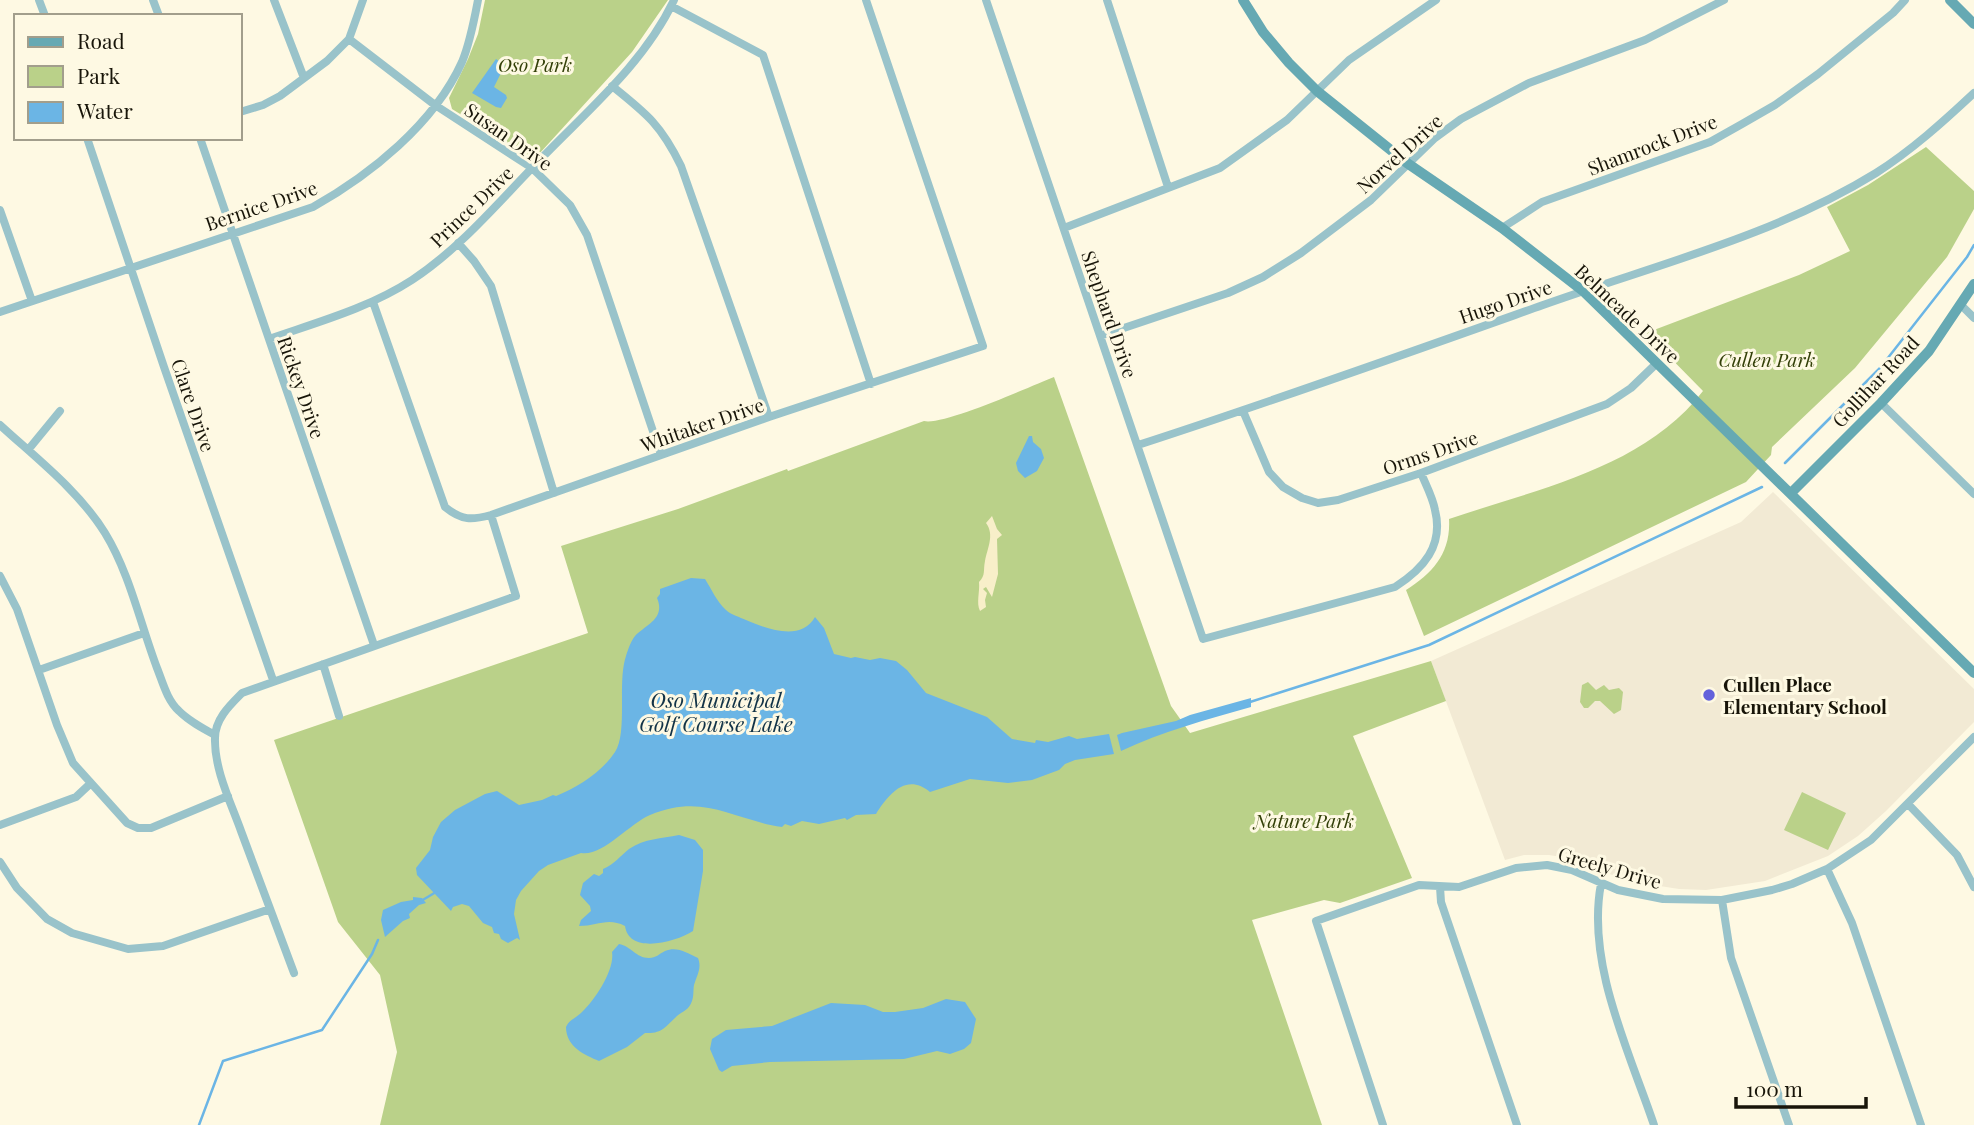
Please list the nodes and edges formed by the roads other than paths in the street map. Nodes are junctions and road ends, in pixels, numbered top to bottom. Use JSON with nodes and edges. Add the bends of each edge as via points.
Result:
{"nodes":[{"id":1,"x":274,"y":0,"type":"edge"},
{"id":2,"x":363,"y":0,"type":"edge"},
{"id":3,"x":478,"y":0,"type":"edge"},
{"id":4,"x":866,"y":0,"type":"edge"},
{"id":5,"x":986,"y":0,"type":"edge"},
{"id":6,"x":1107,"y":0,"type":"edge"},
{"id":7,"x":1243,"y":0,"type":"edge"},
{"id":8,"x":1436,"y":0,"type":"edge"},
{"id":9,"x":1724,"y":0,"type":"edge"},
{"id":10,"x":1905,"y":0,"type":"edge"},
{"id":11,"x":1950,"y":0,"type":"edge"},
{"id":12,"x":673,"y":3,"type":"edge"},
{"id":13,"x":1974,"y":24,"type":"edge"},
{"id":14,"x":349,"y":39,"type":"junction"},
{"id":15,"x":304,"y":78,"type":"junction"},
{"id":16,"x":612,"y":86,"type":"junction"},
{"id":17,"x":1317,"y":91,"type":"junction"},
{"id":18,"x":1974,"y":93,"type":"edge"},
{"id":19,"x":435,"y":105,"type":"junction"},
{"id":20,"x":242,"y":111,"type":"edge"},
{"id":21,"x":88,"y":140,"type":"edge"},
{"id":22,"x":201,"y":140,"type":"edge"},
{"id":23,"x":1407,"y":163,"type":"junction"},
{"id":24,"x":532,"y":168,"type":"junction"},
{"id":25,"x":1168,"y":187,"type":"junction"},
{"id":26,"x":0,"y":210,"type":"edge"},
{"id":27,"x":1064,"y":228,"type":"junction"},
{"id":28,"x":1502,"y":228,"type":"junction"},
{"id":29,"x":234,"y":232,"type":"junction"},
{"id":30,"x":458,"y":243,"type":"junction"},
{"id":31,"x":131,"y":267,"type":"junction"},
{"id":32,"x":1974,"y":284,"type":"edge"},
{"id":33,"x":1583,"y":291,"type":"junction"},
{"id":34,"x":32,"y":301,"type":"junction"},
{"id":35,"x":373,"y":302,"type":"junction"},
{"id":36,"x":1961,"y":305,"type":"junction"},
{"id":37,"x":0,"y":312,"type":"edge"},
{"id":38,"x":1974,"y":318,"type":"edge"},
{"id":39,"x":1100,"y":336,"type":"junction"},
{"id":40,"x":269,"y":339,"type":"junction"},
{"id":41,"x":1657,"y":363,"type":"junction"},
{"id":42,"x":871,"y":384,"type":"junction"},
{"id":43,"x":1881,"y":403,"type":"junction"},
{"id":44,"x":61,"y":411,"type":"dead end"},
{"id":45,"x":1243,"y":411,"type":"junction"},
{"id":46,"x":769,"y":417,"type":"junction"},
{"id":47,"x":0,"y":425,"type":"edge"},
{"id":48,"x":1138,"y":445,"type":"junction"},
{"id":49,"x":28,"y":450,"type":"junction"},
{"id":50,"x":661,"y":455,"type":"junction"},
{"id":51,"x":1421,"y":474,"type":"junction"},
{"id":52,"x":554,"y":493,"type":"junction"},
{"id":53,"x":1791,"y":493,"type":"junction"},
{"id":54,"x":1974,"y":494,"type":"edge"},
{"id":55,"x":491,"y":515,"type":"junction"},
{"id":56,"x":0,"y":576,"type":"edge"},
{"id":57,"x":144,"y":633,"type":"junction"},
{"id":58,"x":374,"y":645,"type":"junction"},
{"id":59,"x":323,"y":664,"type":"junction"},
{"id":60,"x":38,"y":670,"type":"junction"},
{"id":61,"x":1974,"y":673,"type":"edge"},
{"id":62,"x":273,"y":680,"type":"junction"},
{"id":63,"x":339,"y":716,"type":"dead end"},
{"id":64,"x":215,"y":735,"type":"junction"},
{"id":65,"x":1974,"y":737,"type":"edge"},
{"id":66,"x":91,"y":783,"type":"junction"},
{"id":67,"x":228,"y":796,"type":"junction"},
{"id":68,"x":1908,"y":804,"type":"junction"},
{"id":69,"x":0,"y":825,"type":"edge"},
{"id":70,"x":0,"y":862,"type":"edge"},
{"id":71,"x":1826,"y":869,"type":"junction"},
{"id":72,"x":1601,"y":884,"type":"junction"},
{"id":73,"x":1440,"y":887,"type":"junction"},
{"id":74,"x":1974,"y":887,"type":"edge"},
{"id":75,"x":1722,"y":900,"type":"junction"},
{"id":76,"x":270,"y":908,"type":"junction"},
{"id":77,"x":294,"y":973,"type":"dead end"},
{"id":78,"x":1383,"y":1125,"type":"edge"},
{"id":79,"x":1517,"y":1125,"type":"edge"},
{"id":80,"x":1654,"y":1125,"type":"edge"},
{"id":81,"x":1789,"y":1125,"type":"edge"},
{"id":82,"x":1921,"y":1125,"type":"edge"}],
"edges":[{"from":1,"to":15,"type":"street"},
{"from":2,"to":14,"type":"street"},
{"from":3,"to":19,"type":"street","name":"Bernice Drive","via":[[461,63]]},
{"from":4,"to":42,"type":"street","name":"Whitaker Drive","via":[[983,346]]},
{"from":5,"to":27,"type":"street","name":"Shephard Drive"},
{"from":6,"to":25,"type":"street"},
{"from":7,"to":17,"type":"street","name":"Belmeade Drive","via":[[1263,32]]},
{"from":8,"to":17,"type":"street","via":[[1349,60]]},
{"from":9,"to":23,"type":"street","name":"Norvel Drive","via":[[1645,40],[1494,100],[1435,138]]},
{"from":10,"to":28,"type":"street","name":"Shamrock Drive","via":[[1818,74],[1742,124],[1710,142],[1542,202]]},
{"from":11,"to":13,"type":"street"},
{"from":12,"to":16,"type":"street","name":"Prince Drive","via":[[648,44]]},
{"from":12,"to":42,"type":"street","via":[[763,55]]},
{"from":14,"to":15,"type":"street"},
{"from":14,"to":19,"type":"street","name":"Susan Drive"},
{"from":15,"to":20,"type":"street","via":[[263,105]]},
{"from":16,"to":24,"type":"street","name":"Prince Drive"},
{"from":16,"to":46,"type":"street","via":[[668,138]]},
{"from":17,"to":23,"type":"street","name":"Belmeade Drive"},
{"from":17,"to":25,"type":"street","via":[[1287,120],[1220,168]]},
{"from":18,"to":33,"type":"street","name":"Hugo Drive","via":[[1906,152],[1802,212],[1737,240]]},
{"from":19,"to":24,"type":"street","name":"Susan Drive"},
{"from":19,"to":29,"type":"street","name":"Bernice Drive","via":[[374,169],[343,190],[313,207]]},
{"from":21,"to":31,"type":"street","name":"Clare Drive"},
{"from":22,"to":29,"type":"street","name":"Rickey Drive"},
{"from":23,"to":28,"type":"street","name":"Belmeade Drive"},
{"from":23,"to":39,"type":"street","name":"Norvel Drive","via":[[1371,200],[1264,277]]},
{"from":24,"to":30,"type":"street","name":"Prince Drive"},
{"from":24,"to":50,"type":"street","name":"Susan Drive","via":[[570,205],[587,235]]},
{"from":25,"to":27,"type":"street"},
{"from":26,"to":34,"type":"street"},
{"from":27,"to":39,"type":"street","name":"Shephard Drive"},
{"from":28,"to":33,"type":"street","name":"Belmeade Drive"},
{"from":29,"to":31,"type":"street","name":"Bernice Drive"},
{"from":29,"to":40,"type":"street","name":"Rickey Drive"},
{"from":30,"to":35,"type":"street","name":"Prince Drive","via":[[413,279]]},
{"from":30,"to":52,"type":"street","via":[[491,286]]},
{"from":31,"to":34,"type":"street","name":"Bernice Drive"},
{"from":31,"to":62,"type":"street","name":"Clare Drive"},
{"from":32,"to":36,"type":"street","name":"Gollihar Road"},
{"from":33,"to":41,"type":"street","name":"Belmeade Drive"},
{"from":33,"to":45,"type":"street","name":"Hugo Drive"},
{"from":34,"to":37,"type":"street","name":"Bernice Drive"},
{"from":35,"to":40,"type":"street","name":"Prince Drive"},
{"from":35,"to":55,"type":"street","name":"Whitaker Drive","via":[[445,507],[470,521]]},
{"from":36,"to":38,"type":"street"},
{"from":36,"to":43,"type":"street","name":"Gollihar Road","via":[[1928,351]]},
{"from":39,"to":48,"type":"street","name":"Shephard Drive"},
{"from":40,"to":58,"type":"street","name":"Rickey Drive"},
{"from":41,"to":51,"type":"street","name":"Orms Drive","via":[[1607,404]]},
{"from":41,"to":53,"type":"street","name":"Belmeade Drive"},
{"from":42,"to":46,"type":"street","name":"Whitaker Drive"},
{"from":43,"to":53,"type":"street","name":"Gollihar Road"},
{"from":43,"to":54,"type":"street"},
{"from":44,"to":49,"type":"street"},
{"from":45,"to":48,"type":"street","name":"Hugo Drive"},
{"from":45,"to":51,"type":"street","name":"Orms Drive","via":[[1269,472],[1302,498],[1318,503],[1338,500]]},
{"from":46,"to":50,"type":"street","name":"Whitaker Drive"},
{"from":47,"to":49,"type":"street"},
{"from":48,"to":51,"type":"street","name":"Shephard Drive","via":[[1203,639],[1395,587],[1416,574],[1436,538],[1436,510]]},
{"from":49,"to":57,"type":"street","via":[[84,505],[103,531],[120,560]]},
{"from":50,"to":52,"type":"street","name":"Whitaker Drive"},
{"from":52,"to":55,"type":"street","name":"Whitaker Drive"},
{"from":53,"to":61,"type":"street","name":"Belmeade Drive"},
{"from":55,"to":58,"type":"street","via":[[516,596]]},
{"from":56,"to":60,"type":"street","via":[[18,609]]},
{"from":57,"to":60,"type":"street"},
{"from":57,"to":64,"type":"street","via":[[177,710]]},
{"from":58,"to":59,"type":"street"},
{"from":59,"to":62,"type":"street"},
{"from":59,"to":63,"type":"street"},
{"from":60,"to":66,"type":"street","via":[[73,764]]},
{"from":62,"to":64,"type":"street","via":[[242,693],[228,707]]},
{"from":64,"to":67,"type":"street","via":[[215,753]]},
{"from":65,"to":68,"type":"street","name":"Greely Drive"},
{"from":66,"to":67,"type":"street","via":[[127,823],[138,828],[151,828]]},
{"from":66,"to":69,"type":"street","via":[[76,797]]},
{"from":67,"to":76,"type":"street"},
{"from":68,"to":71,"type":"street","name":"Greely Drive","via":[[1871,840]]},
{"from":68,"to":74,"type":"street","via":[[1957,855]]},
{"from":70,"to":76,"type":"street","via":[[47,919],[72,933],[128,949],[163,946]]},
{"from":71,"to":75,"type":"street","name":"Greely Drive","via":[[1792,884]]},
{"from":71,"to":82,"type":"street","via":[[1852,923]]},
{"from":72,"to":73,"type":"street","name":"Greely Drive","via":[[1572,870],[1547,865],[1516,868],[1459,887]]},
{"from":72,"to":75,"type":"street","name":"Greely Drive","via":[[1663,899]]},
{"from":72,"to":80,"type":"street","via":[[1597,909],[1605,977]]},
{"from":73,"to":78,"type":"street","name":"Greely Drive","via":[[1419,886],[1316,921]]},
{"from":73,"to":79,"type":"street","via":[[1441,902]]},
{"from":75,"to":81,"type":"street","via":[[1731,958]]},
{"from":76,"to":77,"type":"street"}]}
